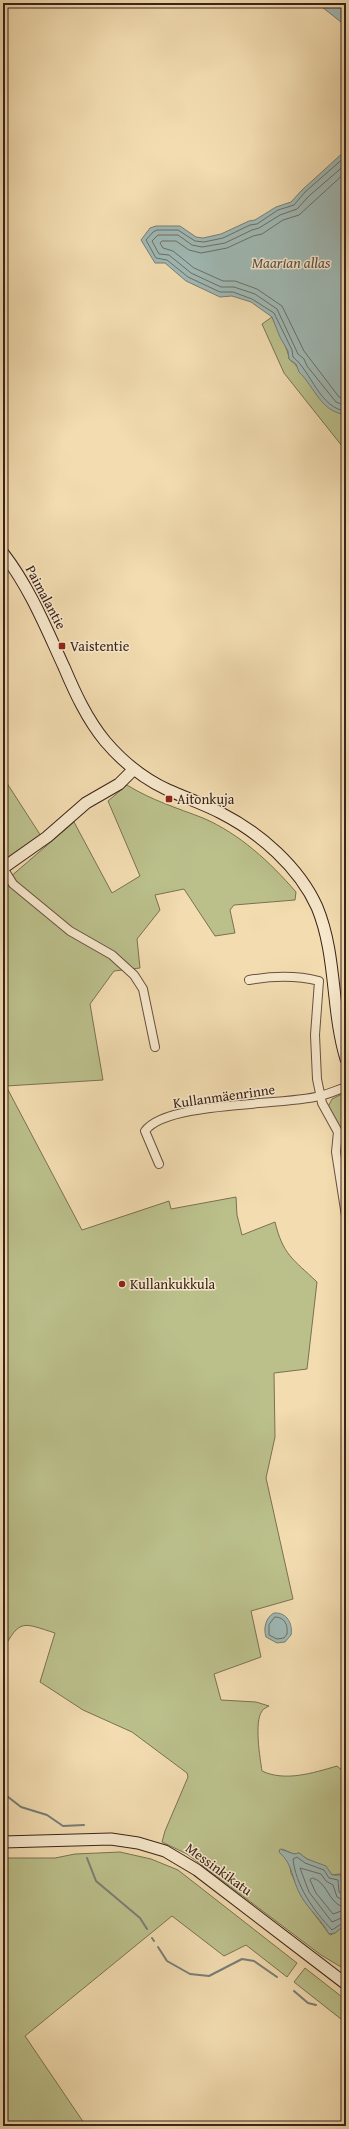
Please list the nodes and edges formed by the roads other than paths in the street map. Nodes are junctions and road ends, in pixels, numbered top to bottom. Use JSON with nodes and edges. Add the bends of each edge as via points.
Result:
{"nodes":[{"id":1,"x":3,"y":553,"type":"edge"},
{"id":2,"x":134,"y":769,"type":"junction"},
{"id":3,"x":3,"y":868,"type":"edge"},
{"id":4,"x":249,"y":980,"type":"dead end"},
{"id":5,"x":155,"y":1048,"type":"dead end"},
{"id":6,"x":346,"y":1059,"type":"edge"},
{"id":7,"x":346,"y":1087,"type":"edge"},
{"id":8,"x":320,"y":1096,"type":"junction"},
{"id":9,"x":159,"y":1164,"type":"dead end"},
{"id":10,"x":346,"y":1216,"type":"edge"},
{"id":11,"x":3,"y":1842,"type":"edge"},
{"id":12,"x":346,"y":1984,"type":"edge"}],
"edges":[{"from":1,"to":2,"type":"street","name":"Paimalantie","via":[[28,590],[85,711],[105,741]]},
{"from":2,"to":3,"type":"street","via":[[119,784],[86,803],[47,838]]},
{"from":2,"to":6,"type":"street","name":"Paimalantie","via":[[167,790],[220,813],[244,827],[275,852],[303,883],[316,907],[327,941],[337,1021]]},
{"from":3,"to":5,"type":"street","via":[[13,884],[70,931],[112,955],[134,975],[143,989]]},
{"from":4,"to":8,"type":"street","via":[[296,977],[319,981],[315,1035]]},
{"from":7,"to":8,"type":"street","name":"Kullanmäenrinne"},
{"from":8,"to":9,"type":"street","name":"Kullanmäenrinne","via":[[194,1110],[158,1120],[145,1131]]},
{"from":8,"to":10,"type":"street","via":[[338,1132],[336,1152]]},
{"from":11,"to":12,"type":"street","name":"Messinkikatu","via":[[115,1839],[165,1851],[197,1870]]}]}
